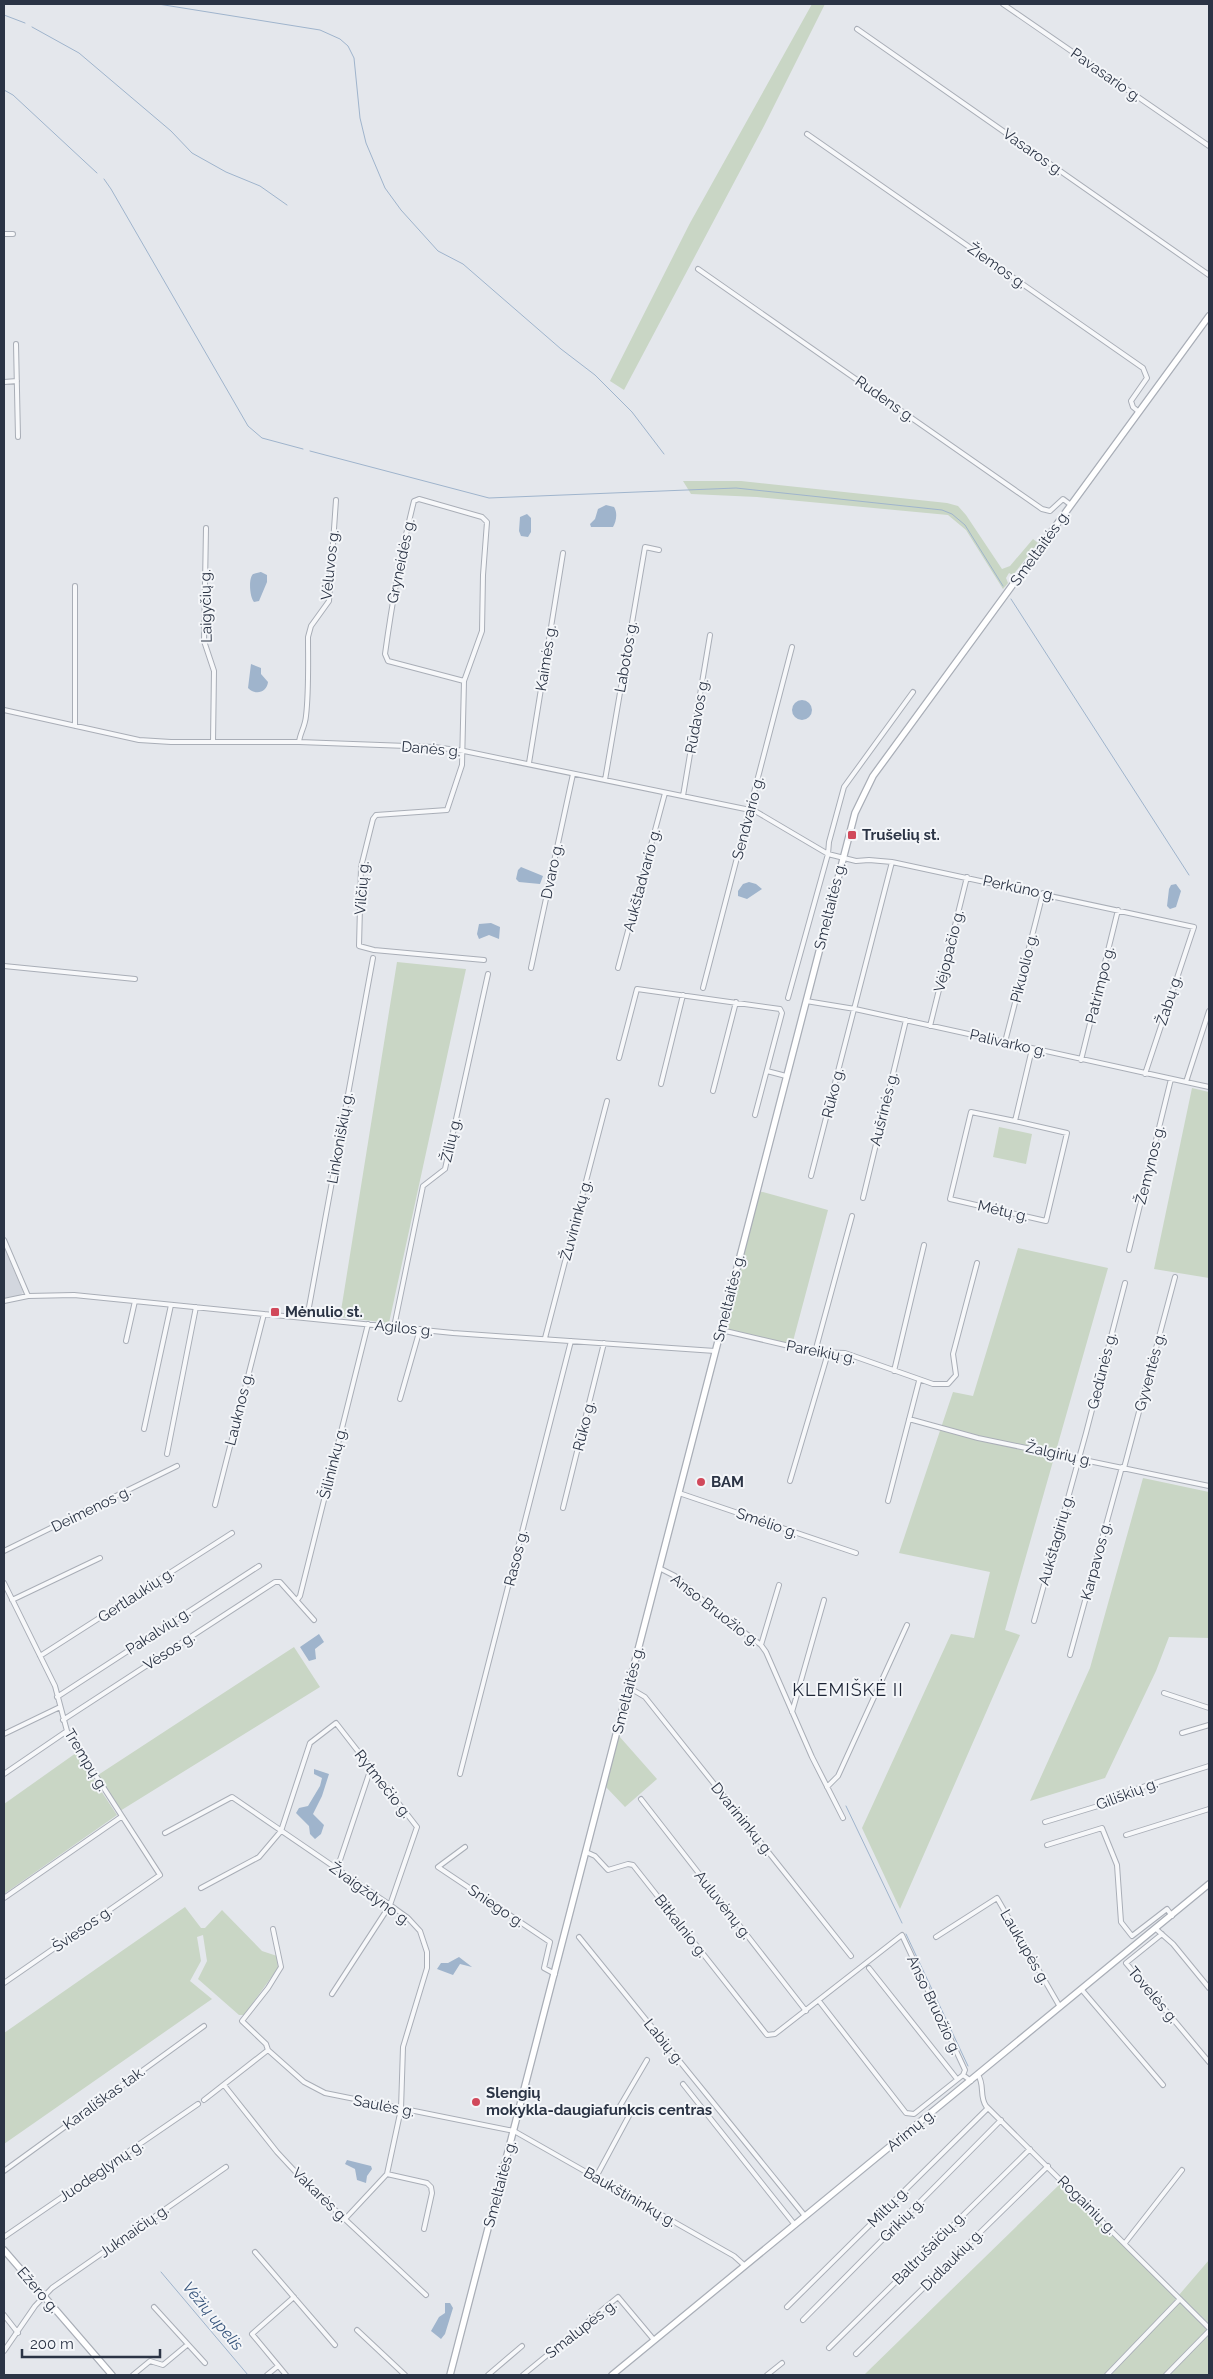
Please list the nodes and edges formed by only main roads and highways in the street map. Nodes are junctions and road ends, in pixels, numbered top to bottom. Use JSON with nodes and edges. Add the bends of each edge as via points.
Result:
{"nodes":[{"id":1,"x":1209,"y":316,"type":"edge"},
{"id":2,"x":1209,"y":1884,"type":"edge"},
{"id":3,"x":4,"y":2250,"type":"edge"},
{"id":4,"x":112,"y":2375,"type":"edge"},
{"id":5,"x":450,"y":2375,"type":"edge"},
{"id":6,"x":612,"y":2375,"type":"edge"}],
"edges":[{"from":1,"to":5,"type":"main road","name":"Smeltaitės g.","via":[[873,776],[858,804]]},
{"from":2,"to":6,"type":"main road","name":"Arimų g."},
{"from":3,"to":4,"type":"main road","name":"Ežero g."}]}
